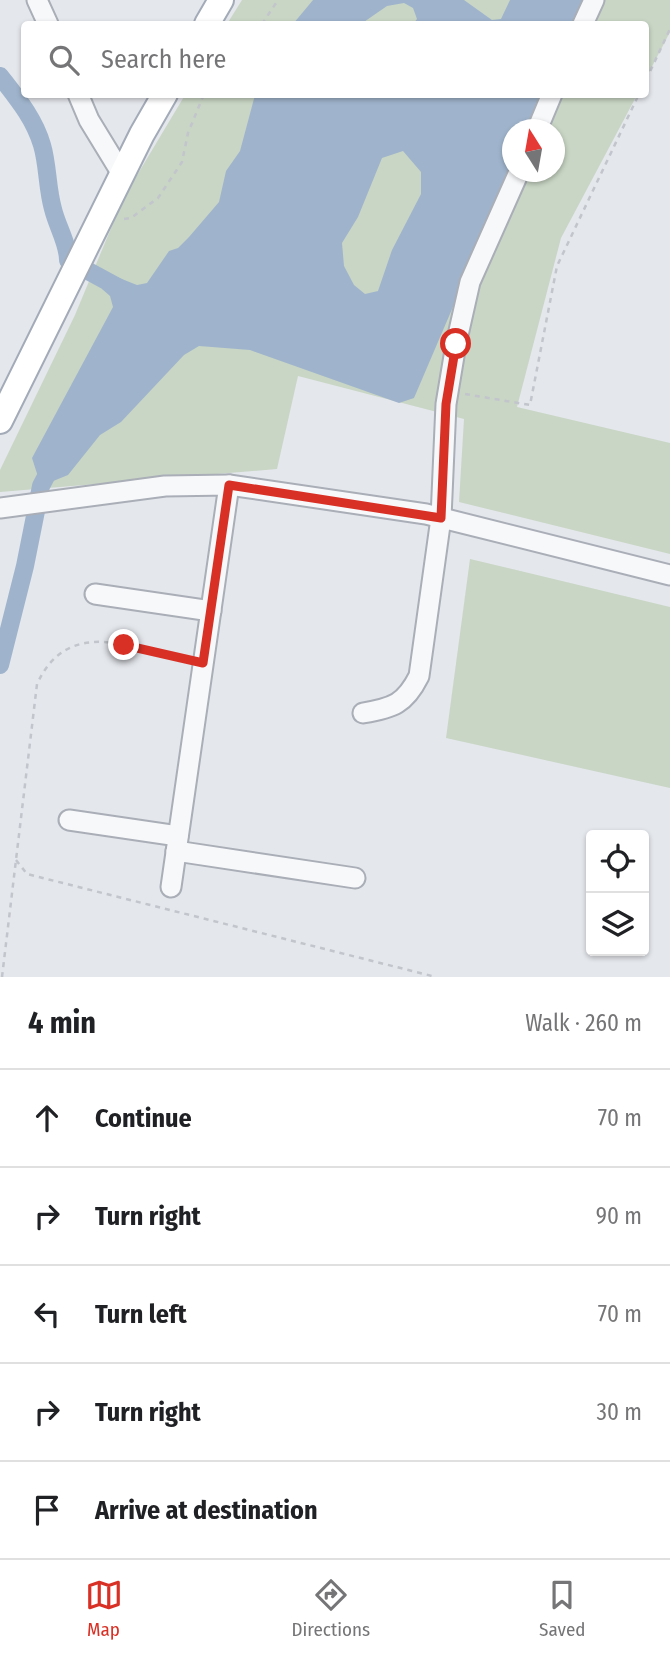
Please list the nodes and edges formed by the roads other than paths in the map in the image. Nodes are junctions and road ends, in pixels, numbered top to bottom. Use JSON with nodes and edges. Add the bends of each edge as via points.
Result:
{"nodes":[{"id":1,"x":37,"y":0,"type":"edge"},
{"id":2,"x":221,"y":0,"type":"edge"},
{"id":3,"x":594,"y":0,"type":"edge"},
{"id":4,"x":47,"y":21,"type":"edge"},
{"id":5,"x":209,"y":21,"type":"edge"},
{"id":6,"x":584,"y":21,"type":"edge"},
{"id":7,"x":80,"y":98,"type":"edge"},
{"id":8,"x":163,"y":98,"type":"edge"},
{"id":9,"x":550,"y":98,"type":"edge"},
{"id":10,"x":542,"y":119,"type":"edge"},
{"id":11,"x":122,"y":174,"type":"junction"},
{"id":12,"x":515,"y":182,"type":"edge"},
{"id":13,"x":0,"y":421,"type":"edge"},
{"id":14,"x":229,"y":485,"type":"junction"},
{"id":15,"x":2,"y":508,"type":"edge"},
{"id":16,"x":441,"y":518,"type":"junction"},
{"id":17,"x":670,"y":575,"type":"edge"},
{"id":18,"x":95,"y":594,"type":"dead end"},
{"id":19,"x":211,"y":611,"type":"junction"},
{"id":20,"x":363,"y":713,"type":"dead end"},
{"id":21,"x":69,"y":820,"type":"dead end"},
{"id":22,"x":178,"y":843,"type":"junction"},
{"id":23,"x":355,"y":878,"type":"dead end"},
{"id":24,"x":171,"y":887,"type":"dead end"}],
"edges":[{"from":1,"to":4,"type":"street"},
{"from":2,"to":5,"type":"main road"},
{"from":3,"to":6,"type":"street"},
{"from":7,"to":11,"type":"street"},
{"from":8,"to":11,"type":"main road"},
{"from":9,"to":10,"type":"street"},
{"from":11,"to":13,"type":"main road"},
{"from":12,"to":16,"type":"street","via":[[470,282],[448,391]]},
{"from":14,"to":15,"type":"street","via":[[165,486]]},
{"from":14,"to":16,"type":"street"},
{"from":14,"to":19,"type":"street"},
{"from":16,"to":17,"type":"street"},
{"from":16,"to":20,"type":"street","via":[[419,676],[411,692],[392,708]]},
{"from":18,"to":19,"type":"street"},
{"from":19,"to":22,"type":"street"},
{"from":21,"to":22,"type":"street"},
{"from":22,"to":23,"type":"street"},
{"from":22,"to":24,"type":"street"}]}
